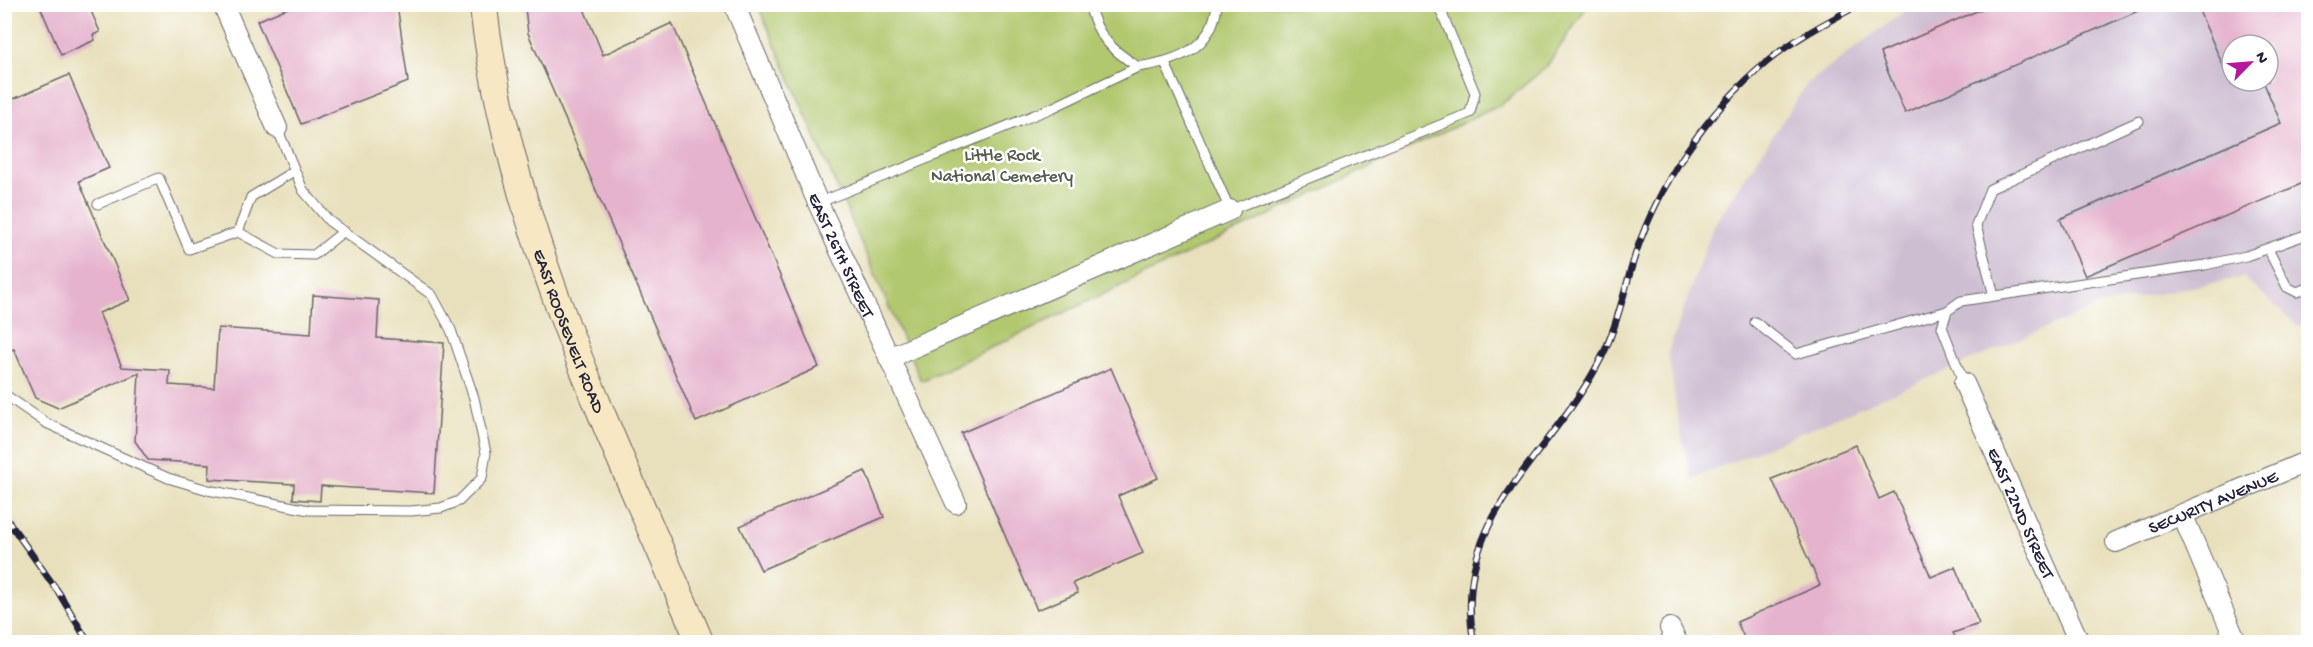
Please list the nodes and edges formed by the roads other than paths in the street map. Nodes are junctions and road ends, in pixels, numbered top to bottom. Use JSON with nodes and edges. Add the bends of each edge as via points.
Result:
{"nodes":[{"id":1,"x":223,"y":4,"type":"edge"},
{"id":2,"x":483,"y":4,"type":"edge"},
{"id":3,"x":734,"y":4,"type":"edge"},
{"id":4,"x":1089,"y":4,"type":"edge"},
{"id":5,"x":1217,"y":4,"type":"edge"},
{"id":6,"x":1438,"y":4,"type":"edge"},
{"id":7,"x":1165,"y":63,"type":"junction"},
{"id":8,"x":1138,"y":67,"type":"junction"},
{"id":9,"x":2139,"y":121,"type":"dead end"},
{"id":10,"x":277,"y":128,"type":"joint"},
{"id":11,"x":294,"y":171,"type":"junction"},
{"id":12,"x":818,"y":203,"type":"junction"},
{"id":13,"x":98,"y":204,"type":"dead end"},
{"id":14,"x":1230,"y":210,"type":"junction"},
{"id":15,"x":344,"y":231,"type":"junction"},
{"id":16,"x":238,"y":232,"type":"junction"},
{"id":17,"x":2308,"y":234,"type":"edge"},
{"id":18,"x":2268,"y":249,"type":"junction"},
{"id":19,"x":2308,"y":288,"type":"edge"},
{"id":20,"x":1994,"y":296,"type":"junction"},
{"id":21,"x":1947,"y":310,"type":"junction"},
{"id":22,"x":1755,"y":322,"type":"dead end"},
{"id":23,"x":889,"y":358,"type":"junction"},
{"id":24,"x":1964,"y":383,"type":"joint"},
{"id":25,"x":4,"y":394,"type":"edge"},
{"id":26,"x":2308,"y":461,"type":"edge"},
{"id":27,"x":956,"y":503,"type":"dead end"},
{"id":28,"x":2183,"y":516,"type":"junction"},
{"id":29,"x":2116,"y":542,"type":"dead end"},
{"id":30,"x":700,"y":642,"type":"edge"},
{"id":31,"x":2079,"y":642,"type":"edge"},
{"id":32,"x":2236,"y":642,"type":"edge"}],
"edges":[{"from":1,"to":10,"type":"street"},
{"from":2,"to":30,"type":"main road","name":"EAST ROOSEVELT ROAD","via":[[509,152],[550,288]]},
{"from":3,"to":12,"type":"street","name":"EAST 26TH STREET"},
{"from":4,"to":8,"type":"lane","via":[[1093,22],[1110,48]]},
{"from":5,"to":7,"type":"lane","via":[[1216,21],[1208,36],[1193,49]]},
{"from":6,"to":14,"type":"lane","via":[[1475,93],[1470,113]]},
{"from":7,"to":8,"type":"lane"},
{"from":7,"to":14,"type":"lane"},
{"from":8,"to":12,"type":"lane","via":[[1053,107]]},
{"from":9,"to":20,"type":"lane","via":[[1990,189],[1977,225]]},
{"from":10,"to":11,"type":"lane"},
{"from":11,"to":15,"type":"lane","via":[[303,190],[329,221]]},
{"from":11,"to":16,"type":"lane","via":[[251,197]]},
{"from":12,"to":23,"type":"street","name":"EAST 26TH STREET"},
{"from":13,"to":16,"type":"lane","via":[[159,178],[189,249]]},
{"from":14,"to":23,"type":"street"},
{"from":15,"to":16,"type":"lane","via":[[314,255],[279,254]]},
{"from":15,"to":25,"type":"lane","via":[[432,295],[451,330],[474,398],[486,453],[482,478],[459,501],[441,508],[411,511],[309,510],[208,489],[168,478],[46,423]]},
{"from":17,"to":18,"type":"lane"},
{"from":18,"to":19,"type":"lane","via":[[2287,287],[2297,292]]},
{"from":18,"to":20,"type":"lane","via":[[2205,265]]},
{"from":20,"to":21,"type":"lane","via":[[1961,301]]},
{"from":21,"to":22,"type":"lane","via":[[1796,354]]},
{"from":21,"to":24,"type":"lane","via":[[1942,327]]},
{"from":23,"to":27,"type":"street","name":"EAST 26TH STREET"},
{"from":24,"to":31,"type":"street","name":"EAST 22ND STREET"},
{"from":26,"to":28,"type":"street","name":"SECURITY AVENUE"},
{"from":28,"to":29,"type":"street","name":"SECURITY AVENUE"},
{"from":28,"to":32,"type":"street"}]}
